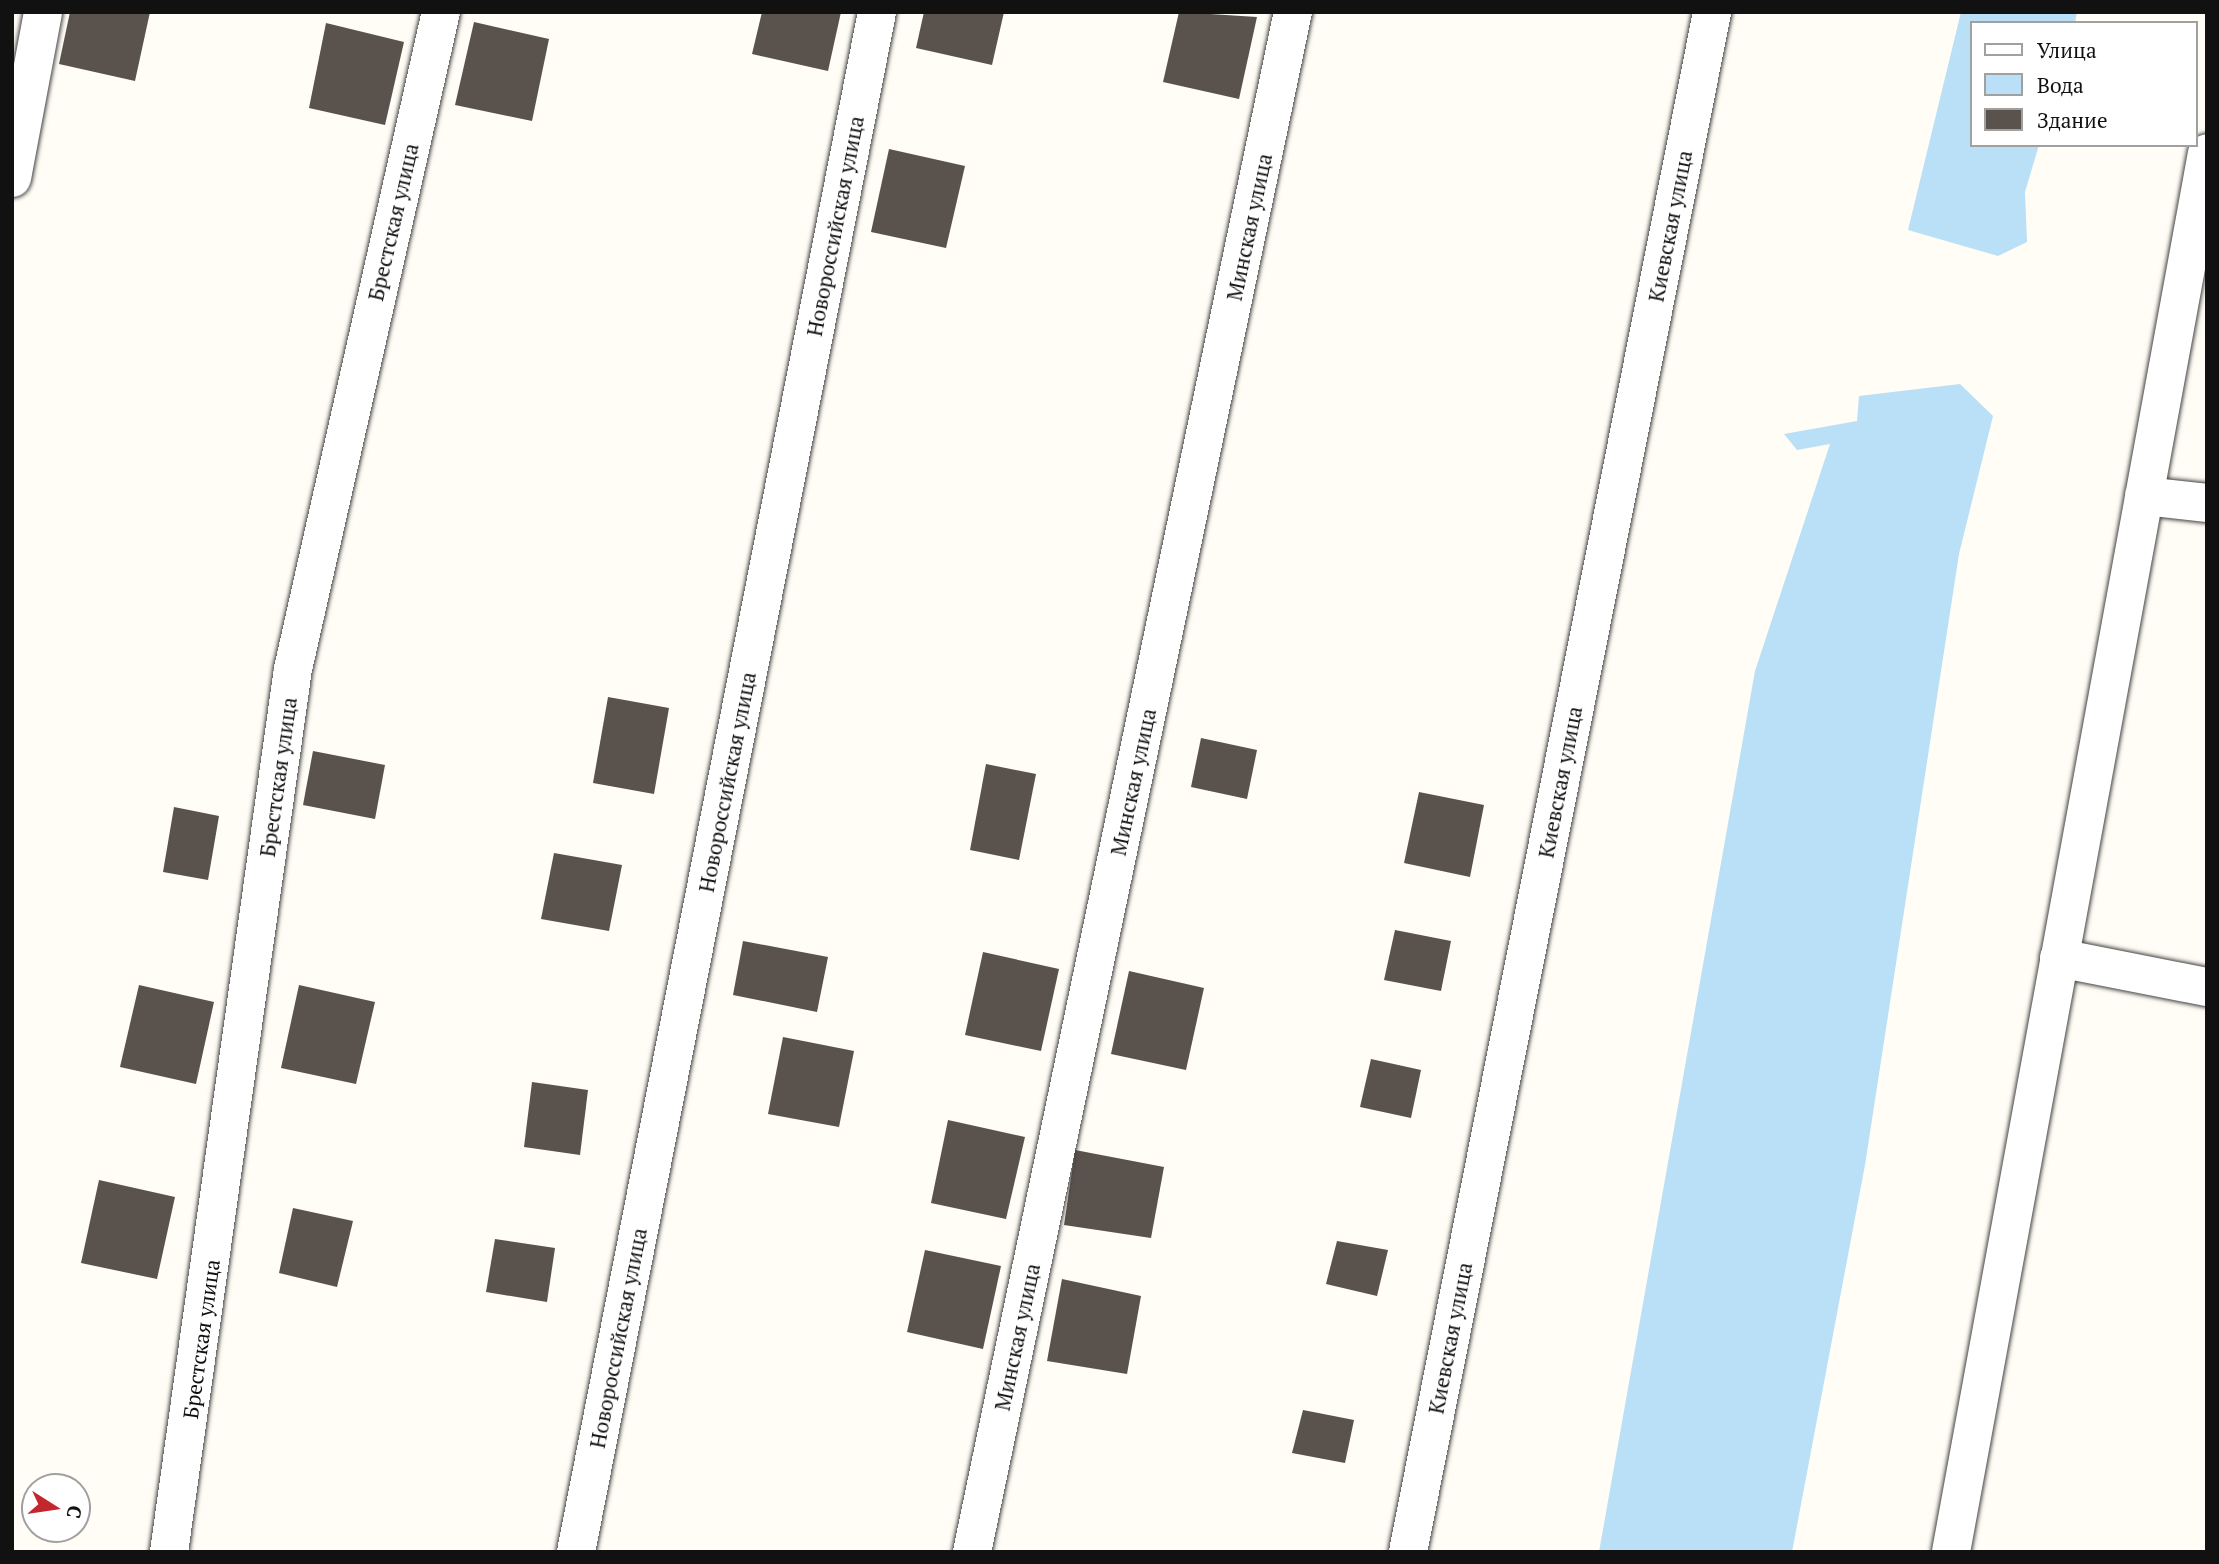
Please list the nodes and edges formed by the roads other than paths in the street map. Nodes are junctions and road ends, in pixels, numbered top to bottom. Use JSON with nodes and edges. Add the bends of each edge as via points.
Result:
{"nodes":[{"id":1,"x":43,"y":12,"type":"edge"},
{"id":2,"x":440,"y":12,"type":"edge"},
{"id":3,"x":877,"y":12,"type":"edge"},
{"id":4,"x":1293,"y":12,"type":"edge"},
{"id":5,"x":1712,"y":12,"type":"edge"},
{"id":6,"x":2207,"y":153,"type":"edge"},
{"id":7,"x":12,"y":177,"type":"edge"},
{"id":8,"x":2144,"y":496,"type":"junction"},
{"id":9,"x":2207,"y":503,"type":"edge"},
{"id":10,"x":2059,"y":958,"type":"junction"},
{"id":11,"x":2207,"y":987,"type":"edge"},
{"id":12,"x":169,"y":1552,"type":"edge"},
{"id":13,"x":576,"y":1552,"type":"edge"},
{"id":14,"x":972,"y":1552,"type":"edge"},
{"id":15,"x":1408,"y":1552,"type":"edge"},
{"id":16,"x":1951,"y":1552,"type":"edge"}],
"edges":[{"from":1,"to":7,"type":"street"},
{"from":2,"to":12,"type":"street","name":"Брестская улица","via":[[293,669]]},
{"from":3,"to":13,"type":"street","name":"Новороссийская улица"},
{"from":4,"to":14,"type":"street","name":"Минская улица"},
{"from":5,"to":15,"type":"street","name":"Киевская улица"},
{"from":6,"to":8,"type":"street"},
{"from":8,"to":9,"type":"street"},
{"from":8,"to":10,"type":"street"},
{"from":10,"to":11,"type":"street"},
{"from":10,"to":16,"type":"street"}]}
